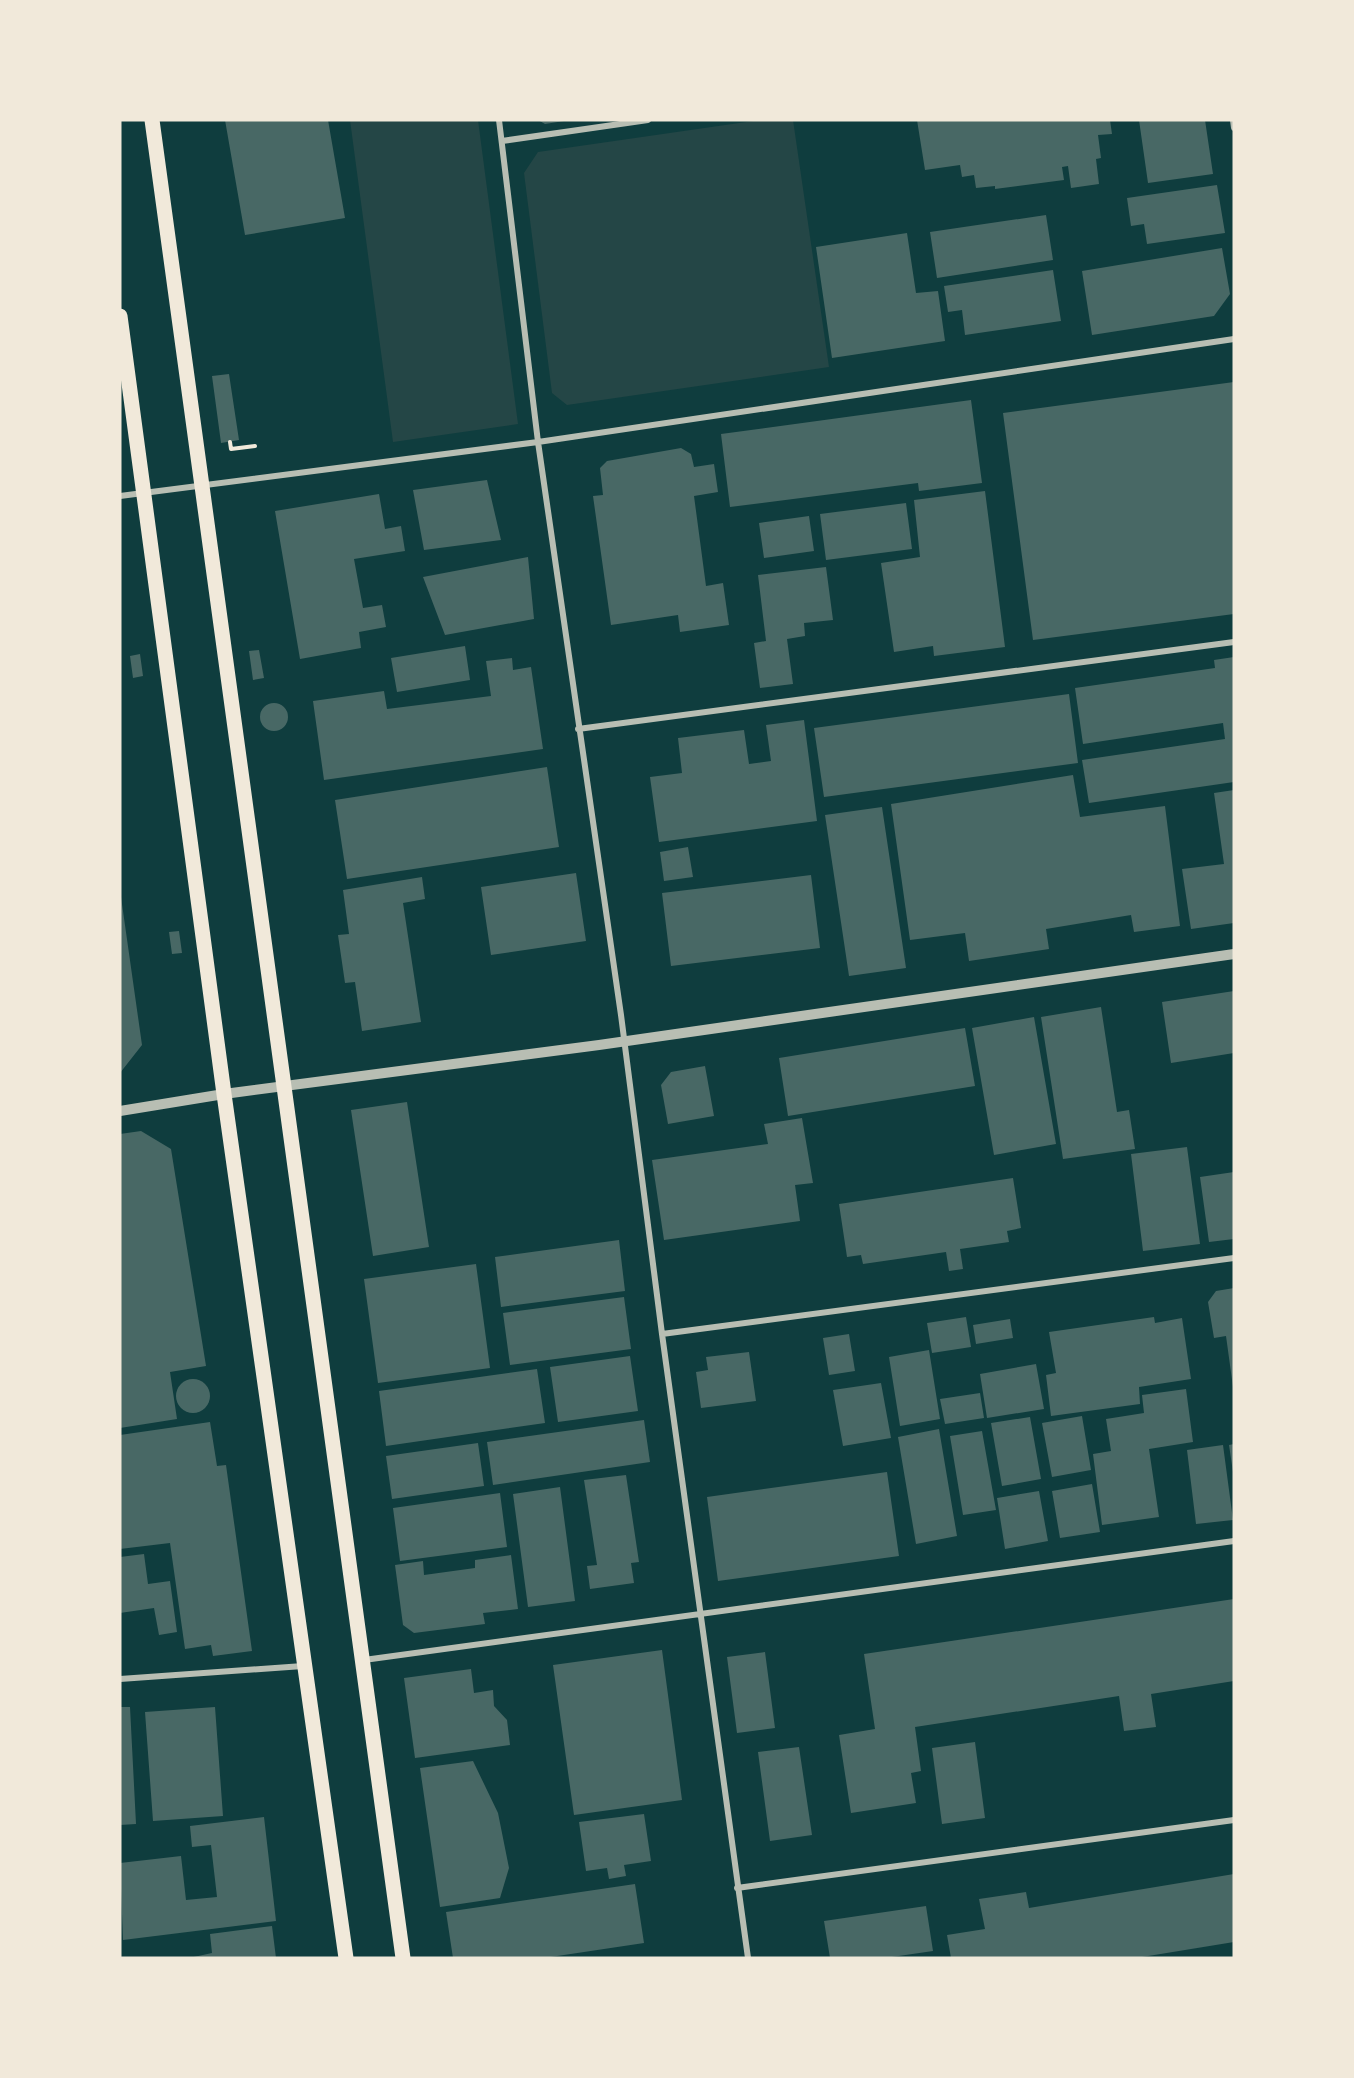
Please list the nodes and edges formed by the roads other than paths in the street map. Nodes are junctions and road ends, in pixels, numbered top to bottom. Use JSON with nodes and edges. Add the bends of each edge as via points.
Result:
{"nodes":[{"id":1,"x":152,"y":120,"type":"edge"},
{"id":2,"x":499,"y":120,"type":"edge"},
{"id":3,"x":648,"y":120,"type":"edge"},
{"id":4,"x":1233,"y":120,"type":"edge"},
{"id":5,"x":1234,"y":128,"type":"edge"},
{"id":6,"x":502,"y":141,"type":"junction"},
{"id":7,"x":120,"y":316,"type":"edge"},
{"id":8,"x":1234,"y":339,"type":"edge"},
{"id":9,"x":538,"y":442,"type":"junction"},
{"id":10,"x":201,"y":486,"type":"junction"},
{"id":11,"x":144,"y":493,"type":"junction"},
{"id":12,"x":120,"y":496,"type":"edge"},
{"id":13,"x":1234,"y":642,"type":"edge"},
{"id":14,"x":578,"y":729,"type":"junction"},
{"id":15,"x":1234,"y":954,"type":"edge"},
{"id":16,"x":625,"y":1041,"type":"junction"},
{"id":17,"x":282,"y":1086,"type":"junction"},
{"id":18,"x":224,"y":1094,"type":"junction"},
{"id":19,"x":120,"y":1111,"type":"edge"},
{"id":20,"x":1234,"y":1258,"type":"edge"},
{"id":21,"x":662,"y":1334,"type":"junction"},
{"id":22,"x":1234,"y":1541,"type":"edge"},
{"id":23,"x":700,"y":1614,"type":"junction"},
{"id":24,"x":361,"y":1661,"type":"junction"},
{"id":25,"x":303,"y":1666,"type":"junction"},
{"id":26,"x":120,"y":1679,"type":"edge"},
{"id":27,"x":1234,"y":1820,"type":"edge"},
{"id":28,"x":737,"y":1888,"type":"junction"},
{"id":29,"x":346,"y":1958,"type":"edge"},
{"id":30,"x":403,"y":1958,"type":"edge"},
{"id":31,"x":748,"y":1958,"type":"edge"}],
"edges":[{"from":1,"to":10,"type":"main road"},
{"from":2,"to":6,"type":"street"},
{"from":3,"to":6,"type":"street"},
{"from":4,"to":5,"type":"street"},
{"from":6,"to":9,"type":"street"},
{"from":7,"to":11,"type":"main road"},
{"from":8,"to":9,"type":"street"},
{"from":9,"to":10,"type":"street"},
{"from":9,"to":14,"type":"street"},
{"from":10,"to":11,"type":"street"},
{"from":10,"to":17,"type":"main road"},
{"from":11,"to":12,"type":"street"},
{"from":11,"to":18,"type":"main road"},
{"from":13,"to":14,"type":"street"},
{"from":14,"to":16,"type":"street"},
{"from":15,"to":16,"type":"street"},
{"from":16,"to":17,"type":"street"},
{"from":16,"to":21,"type":"street"},
{"from":17,"to":18,"type":"street"},
{"from":17,"to":24,"type":"main road"},
{"from":18,"to":19,"type":"street"},
{"from":18,"to":25,"type":"main road"},
{"from":20,"to":21,"type":"street"},
{"from":21,"to":23,"type":"street"},
{"from":22,"to":23,"type":"street"},
{"from":23,"to":24,"type":"street"},
{"from":23,"to":28,"type":"street"},
{"from":24,"to":30,"type":"main road"},
{"from":25,"to":26,"type":"street"},
{"from":25,"to":29,"type":"main road"},
{"from":27,"to":28,"type":"street"},
{"from":28,"to":31,"type":"street"}]}
